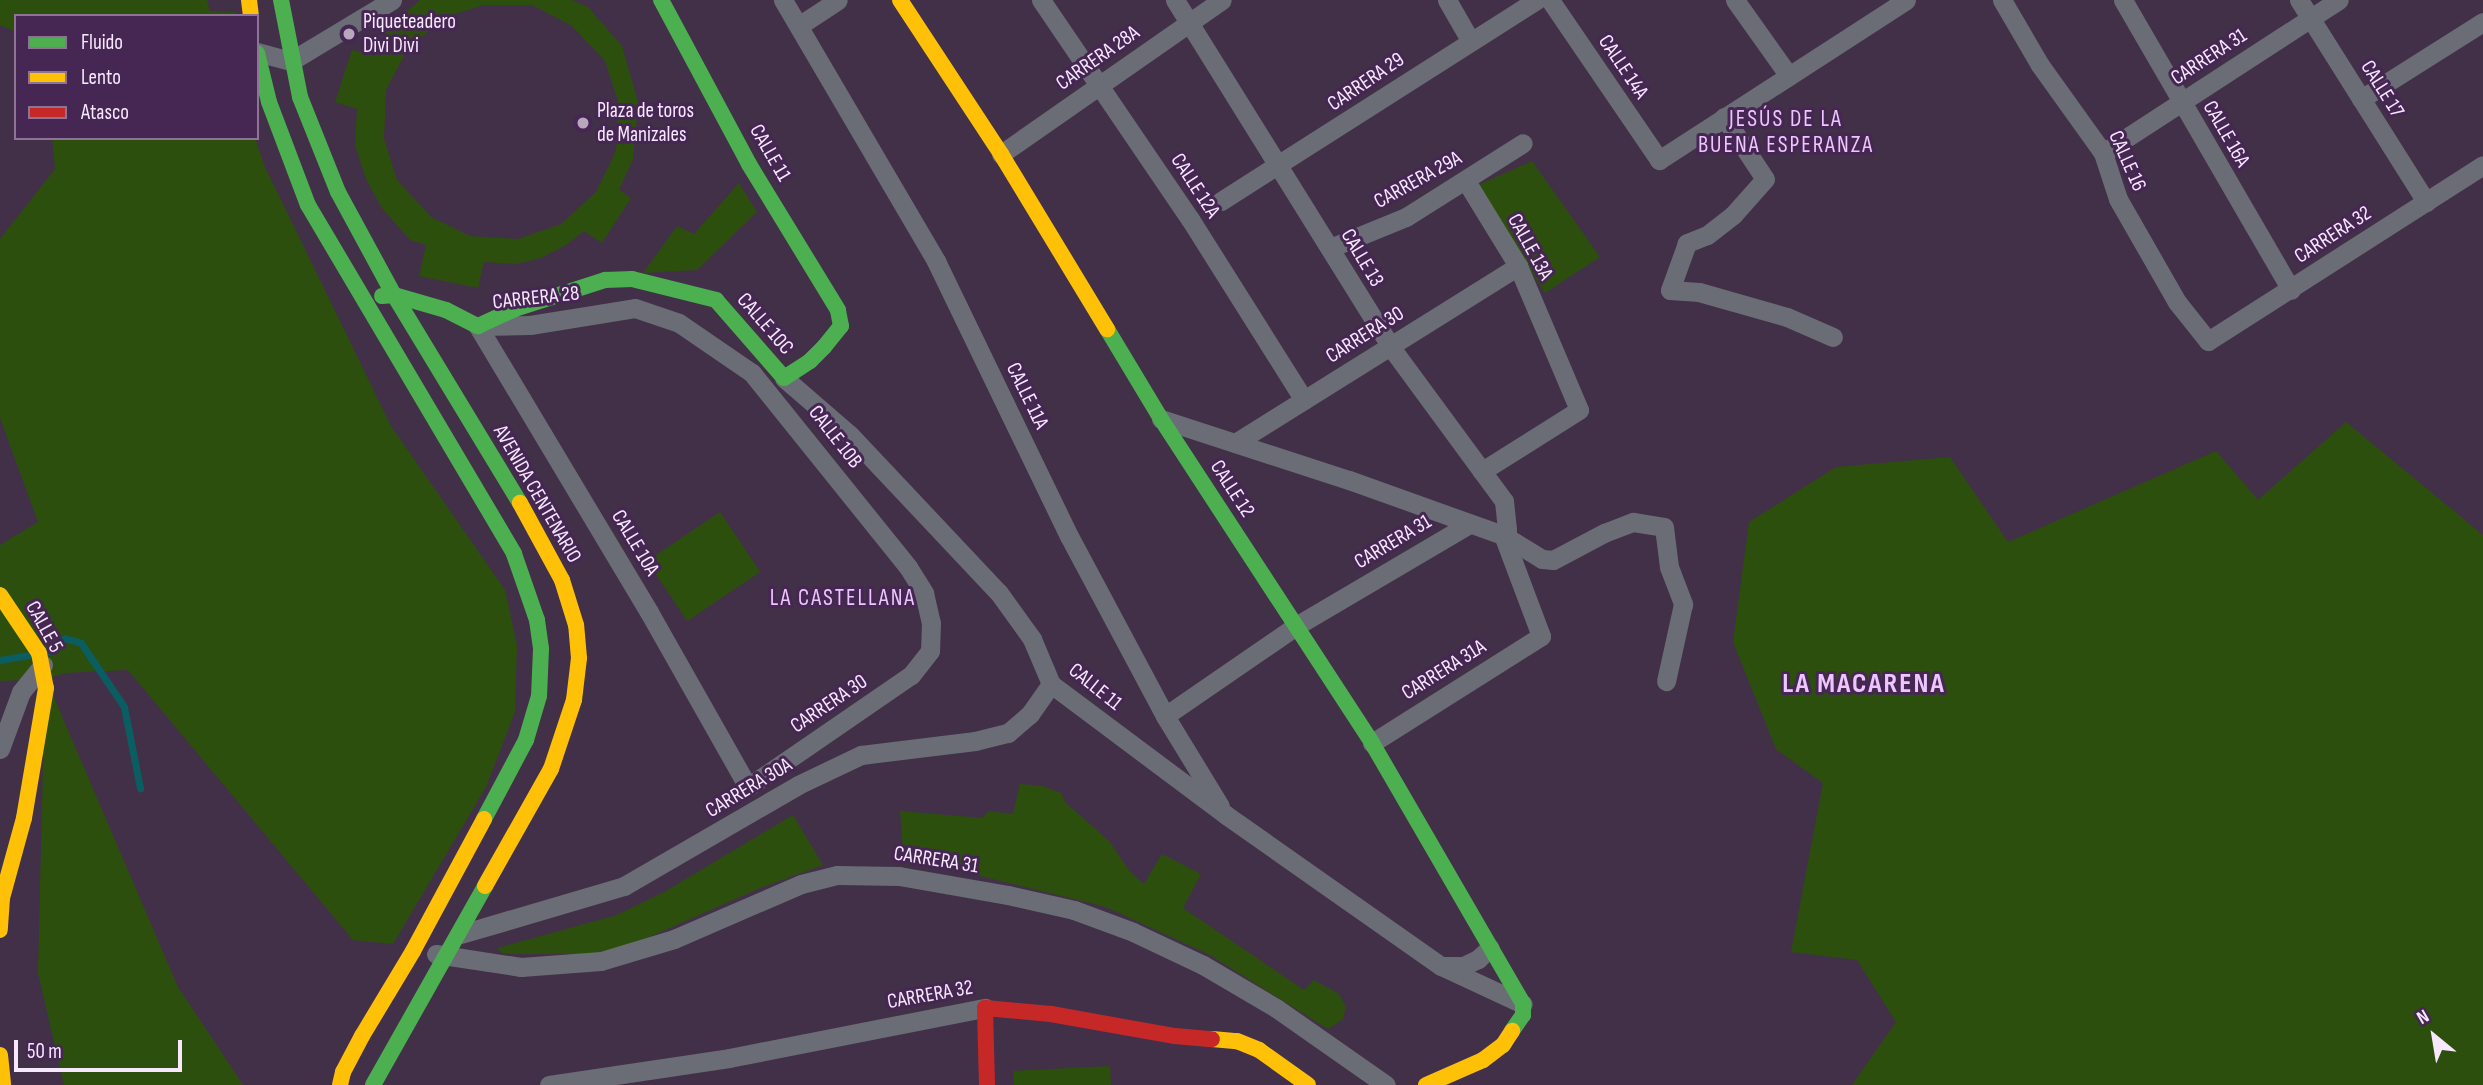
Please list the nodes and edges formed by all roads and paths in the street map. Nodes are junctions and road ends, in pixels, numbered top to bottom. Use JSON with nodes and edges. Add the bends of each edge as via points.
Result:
{"nodes":[{"id":1,"x":281,"y":0,"type":"edge"},
{"id":2,"x":392,"y":0,"type":"edge"},
{"id":3,"x":662,"y":0,"type":"edge"},
{"id":4,"x":783,"y":0,"type":"edge"},
{"id":5,"x":838,"y":0,"type":"edge"},
{"id":6,"x":900,"y":0,"type":"edge"},
{"id":7,"x":1041,"y":0,"type":"edge"},
{"id":8,"x":1175,"y":0,"type":"edge"},
{"id":9,"x":1222,"y":0,"type":"edge"},
{"id":10,"x":1447,"y":0,"type":"edge"},
{"id":11,"x":1537,"y":0,"type":"edge"},
{"id":12,"x":1550,"y":0,"type":"edge"},
{"id":13,"x":1735,"y":0,"type":"edge"},
{"id":14,"x":1906,"y":0,"type":"edge"},
{"id":15,"x":2002,"y":0,"type":"edge"},
{"id":16,"x":2123,"y":0,"type":"edge"},
{"id":17,"x":2299,"y":0,"type":"edge"},
{"id":18,"x":2339,"y":0,"type":"edge"},
{"id":19,"x":2310,"y":18,"type":"junction"},
{"id":20,"x":1191,"y":21,"type":"junction"},
{"id":21,"x":2483,"y":22,"type":"edge"},
{"id":22,"x":800,"y":25,"type":"junction"},
{"id":23,"x":1470,"y":40,"type":"junction"},
{"id":24,"x":259,"y":53,"type":"edge"},
{"id":25,"x":259,"y":60,"type":"edge"},
{"id":26,"x":291,"y":61,"type":"junction"},
{"id":27,"x":1789,"y":76,"type":"junction"},
{"id":28,"x":1100,"y":85,"type":"junction"},
{"id":29,"x":2361,"y":99,"type":"junction"},
{"id":30,"x":2181,"y":103,"type":"junction"},
{"id":31,"x":1724,"y":117,"type":"junction"},
{"id":32,"x":1523,"y":143,"type":"dead end"},
{"id":33,"x":2103,"y":153,"type":"junction"},
{"id":34,"x":1001,"y":154,"type":"junction"},
{"id":35,"x":2483,"y":165,"type":"edge"},
{"id":36,"x":1280,"y":166,"type":"junction"},
{"id":37,"x":1466,"y":181,"type":"junction"},
{"id":38,"x":1221,"y":201,"type":"dead end"},
{"id":39,"x":2426,"y":202,"type":"junction"},
{"id":40,"x":1330,"y":248,"type":"junction"},
{"id":41,"x":1518,"y":266,"type":"junction"},
{"id":42,"x":632,"y":279,"type":"joint"},
{"id":43,"x":2291,"y":289,"type":"junction"},
{"id":44,"x":394,"y":295,"type":"junction"},
{"id":45,"x":360,"y":296,"type":"junction"},
{"id":46,"x":635,"y":308,"type":"joint"},
{"id":47,"x":478,"y":326,"type":"junction"},
{"id":48,"x":1833,"y":337,"type":"dead end"},
{"id":49,"x":2208,"y":341,"type":"joint"},
{"id":50,"x":1390,"y":346,"type":"junction"},
{"id":51,"x":784,"y":378,"type":"junction"},
{"id":52,"x":1304,"y":400,"type":"junction"},
{"id":53,"x":1161,"y":419,"type":"junction"},
{"id":54,"x":1236,"y":443,"type":"junction"},
{"id":55,"x":1482,"y":471,"type":"junction"},
{"id":56,"x":1469,"y":524,"type":"junction"},
{"id":57,"x":1503,"y":535,"type":"junction"},
{"id":58,"x":0,"y":595,"type":"edge"},
{"id":59,"x":1296,"y":626,"type":"junction"},
{"id":60,"x":930,"y":651,"type":"joint"},
{"id":61,"x":43,"y":665,"type":"junction"},
{"id":62,"x":1666,"y":681,"type":"dead end"},
{"id":63,"x":1052,"y":684,"type":"junction"},
{"id":64,"x":1166,"y":716,"type":"junction"},
{"id":65,"x":1372,"y":743,"type":"junction"},
{"id":66,"x":0,"y":749,"type":"edge"},
{"id":67,"x":748,"y":787,"type":"joint"},
{"id":68,"x":1226,"y":815,"type":"junction"},
{"id":69,"x":0,"y":930,"type":"edge"},
{"id":70,"x":461,"y":934,"type":"junction"},
{"id":71,"x":1490,"y":948,"type":"junction"},
{"id":72,"x":413,"y":951,"type":"junction"},
{"id":73,"x":448,"y":956,"type":"junction"},
{"id":74,"x":1441,"y":966,"type":"junction"},
{"id":75,"x":1523,"y":1004,"type":"junction"},
{"id":76,"x":985,"y":1007,"type":"junction"},
{"id":77,"x":0,"y":1055,"type":"edge"},
{"id":78,"x":342,"y":1079,"type":"edge"},
{"id":79,"x":3,"y":1085,"type":"edge"},
{"id":80,"x":373,"y":1085,"type":"edge"},
{"id":81,"x":549,"y":1085,"type":"edge"},
{"id":82,"x":987,"y":1085,"type":"edge"},
{"id":83,"x":1308,"y":1085,"type":"edge"},
{"id":84,"x":1386,"y":1085,"type":"edge"},
{"id":85,"x":1427,"y":1085,"type":"edge"}],
"edges":[{"from":1,"to":26,"type":"street","name":"AVENIDA CENTENARIO"},
{"from":2,"to":26,"type":"street"},
{"from":3,"to":51,"type":"street","name":"CALLE 11","via":[[749,164],[838,310],[841,326],[810,361]]},
{"from":4,"to":22,"type":"street","name":"CALLE 11A"},
{"from":5,"to":22,"type":"street"},
{"from":6,"to":34,"type":"street","name":"CALLE 12"},
{"from":7,"to":28,"type":"street","name":"CALLE 12A"},
{"from":8,"to":20,"type":"street","name":"CALLE 13"},
{"from":9,"to":20,"type":"street","name":"CARRERA 28A"},
{"from":10,"to":23,"type":"street"},
{"from":11,"to":23,"type":"street","name":"CARRERA 29"},
{"from":12,"to":31,"type":"street","name":"CALLE 14A","via":[[1660,160]]},
{"from":13,"to":27,"type":"street"},
{"from":14,"to":27,"type":"street"},
{"from":15,"to":33,"type":"street","name":"CALLE 16","via":[[2040,65]]},
{"from":16,"to":30,"type":"street","name":"CALLE 16A"},
{"from":17,"to":19,"type":"street","name":"CALLE 17"},
{"from":18,"to":19,"type":"street","name":"CARRERA 31"},
{"from":19,"to":29,"type":"street","name":"CALLE 17"},
{"from":19,"to":30,"type":"street","name":"CARRERA 31"},
{"from":20,"to":28,"type":"street","name":"CARRERA 28A"},
{"from":20,"to":36,"type":"street","name":"CALLE 13"},
{"from":21,"to":29,"type":"street"},
{"from":22,"to":64,"type":"street","name":"CALLE 11A","via":[[936,261],[1069,536]]},
{"from":23,"to":36,"type":"street","name":"CARRERA 29"},
{"from":24,"to":26,"type":"street"},
{"from":25,"to":45,"type":"street","via":[[269,102],[308,205]]},
{"from":26,"to":44,"type":"street","name":"AVENIDA CENTENARIO","via":[[310,127],[338,192]]},
{"from":27,"to":31,"type":"street"},
{"from":28,"to":34,"type":"street","name":"CARRERA 28A"},
{"from":28,"to":52,"type":"street","name":"CALLE 12A"},
{"from":29,"to":39,"type":"street","name":"CALLE 17"},
{"from":30,"to":33,"type":"street","name":"CARRERA 31"},
{"from":30,"to":43,"type":"street","name":"CALLE 16A"},
{"from":31,"to":48,"type":"street","via":[[1765,179],[1733,215],[1688,243],[1670,290],[1699,292],[1787,317]]},
{"from":32,"to":37,"type":"street","name":"CARRERA 29A"},
{"from":33,"to":49,"type":"street","name":"CALLE 16","via":[[2118,199],[2177,302]]},
{"from":34,"to":53,"type":"street","name":"CALLE 12"},
{"from":35,"to":39,"type":"street","name":"CARRERA 32"},
{"from":36,"to":38,"type":"street","name":"CARRERA 29"},
{"from":36,"to":40,"type":"street","name":"CALLE 13"},
{"from":37,"to":40,"type":"street","name":"CARRERA 29A","via":[[1406,217]]},
{"from":37,"to":41,"type":"street","name":"CALLE 13A"},
{"from":39,"to":43,"type":"street","name":"CARRERA 32"},
{"from":40,"to":50,"type":"street","name":"CALLE 13"},
{"from":41,"to":50,"type":"street","name":"CARRERA 30"},
{"from":41,"to":55,"type":"street","name":"CALLE 13A","via":[[1579,411]]},
{"from":42,"to":47,"type":"street","name":"CARRERA 28","via":[[605,280]]},
{"from":42,"to":51,"type":"street","name":"CALLE 10C","via":[[716,300]]},
{"from":43,"to":49,"type":"street","name":"CARRERA 32"},
{"from":44,"to":45,"type":"street"},
{"from":44,"to":47,"type":"street","via":[[446,310]]},
{"from":44,"to":70,"type":"street","name":"AVENIDA CENTENARIO","via":[[544,542],[576,625],[579,658],[563,740]]},
{"from":45,"to":72,"type":"street","via":[[514,554],[534,610],[541,649],[539,696],[526,740]]},
{"from":46,"to":47,"type":"street","name":"CARRERA 28","via":[[530,325]]},
{"from":46,"to":60,"type":"street","name":"CALLE 10B","via":[[679,323],[752,373],[782,406],[924,593],[931,623]]},
{"from":47,"to":67,"type":"street","name":"CALLE 10A"},
{"from":50,"to":52,"type":"street","name":"CARRERA 30"},
{"from":50,"to":55,"type":"street","name":"CALLE 13"},
{"from":51,"to":63,"type":"street","name":"CALLE 11","via":[[850,435],[999,593],[1032,639]]},
{"from":52,"to":54,"type":"street","name":"CARRERA 30"},
{"from":53,"to":54,"type":"street"},
{"from":53,"to":59,"type":"street","name":"CALLE 12"},
{"from":54,"to":56,"type":"street"},
{"from":55,"to":57,"type":"street","name":"CALLE 13","via":[[1504,501],[1507,530]]},
{"from":56,"to":57,"type":"street"},
{"from":56,"to":59,"type":"street","name":"CARRERA 31"},
{"from":57,"to":62,"type":"street","via":[[1542,559],[1553,560],[1633,522],[1664,527],[1669,566],[1683,604]]},
{"from":57,"to":65,"type":"street","name":"CARRERA 31A","via":[[1541,636]]},
{"from":58,"to":61,"type":"street","name":"CALLE 5","via":[[19,619]]},
{"from":59,"to":64,"type":"street","name":"CARRERA 31"},
{"from":59,"to":65,"type":"street","name":"CALLE 12"},
{"from":60,"to":67,"type":"street","name":"CARRERA 30","via":[[911,675]]},
{"from":61,"to":66,"type":"street","via":[[21,692]]},
{"from":61,"to":69,"type":"street","name":"CALLE 5","via":[[46,688],[24,818],[2,898]]},
{"from":63,"to":68,"type":"street","name":"CALLE 11"},
{"from":63,"to":70,"type":"street","name":"CARRERA 30A","via":[[1030,714],[1008,733],[861,755],[798,785],[624,886]]},
{"from":64,"to":68,"type":"street","name":"CALLE 11A"},
{"from":65,"to":71,"type":"street","name":"CALLE 12"},
{"from":68,"to":74,"type":"street","name":"CALLE 11"},
{"from":70,"to":73,"type":"street","name":"AVENIDA CENTENARIO"},
{"from":71,"to":74,"type":"street","via":[[1463,966]]},
{"from":71,"to":75,"type":"street","name":"CALLE 12"},
{"from":72,"to":73,"type":"street"},
{"from":72,"to":78,"type":"street"},
{"from":73,"to":80,"type":"street","name":"AVENIDA CENTENARIO"},
{"from":73,"to":84,"type":"street","name":"CARRERA 31","via":[[521,967],[601,961],[674,939],[801,884],[837,875],[899,876],[1074,910],[1133,932],[1203,965],[1276,1008]]},
{"from":74,"to":75,"type":"street","name":"CALLE 11"},
{"from":75,"to":85,"type":"street","via":[[1516,1031],[1503,1045],[1483,1060]]},
{"from":76,"to":81,"type":"street","name":"CARRERA 32","via":[[729,1058]]},
{"from":76,"to":82,"type":"street"},
{"from":76,"to":83,"type":"street","name":"CARRERA 32","via":[[1237,1041],[1259,1050]]},
{"from":77,"to":79,"type":"street"},
{"from":78,"to":80,"type":"street"}]}
